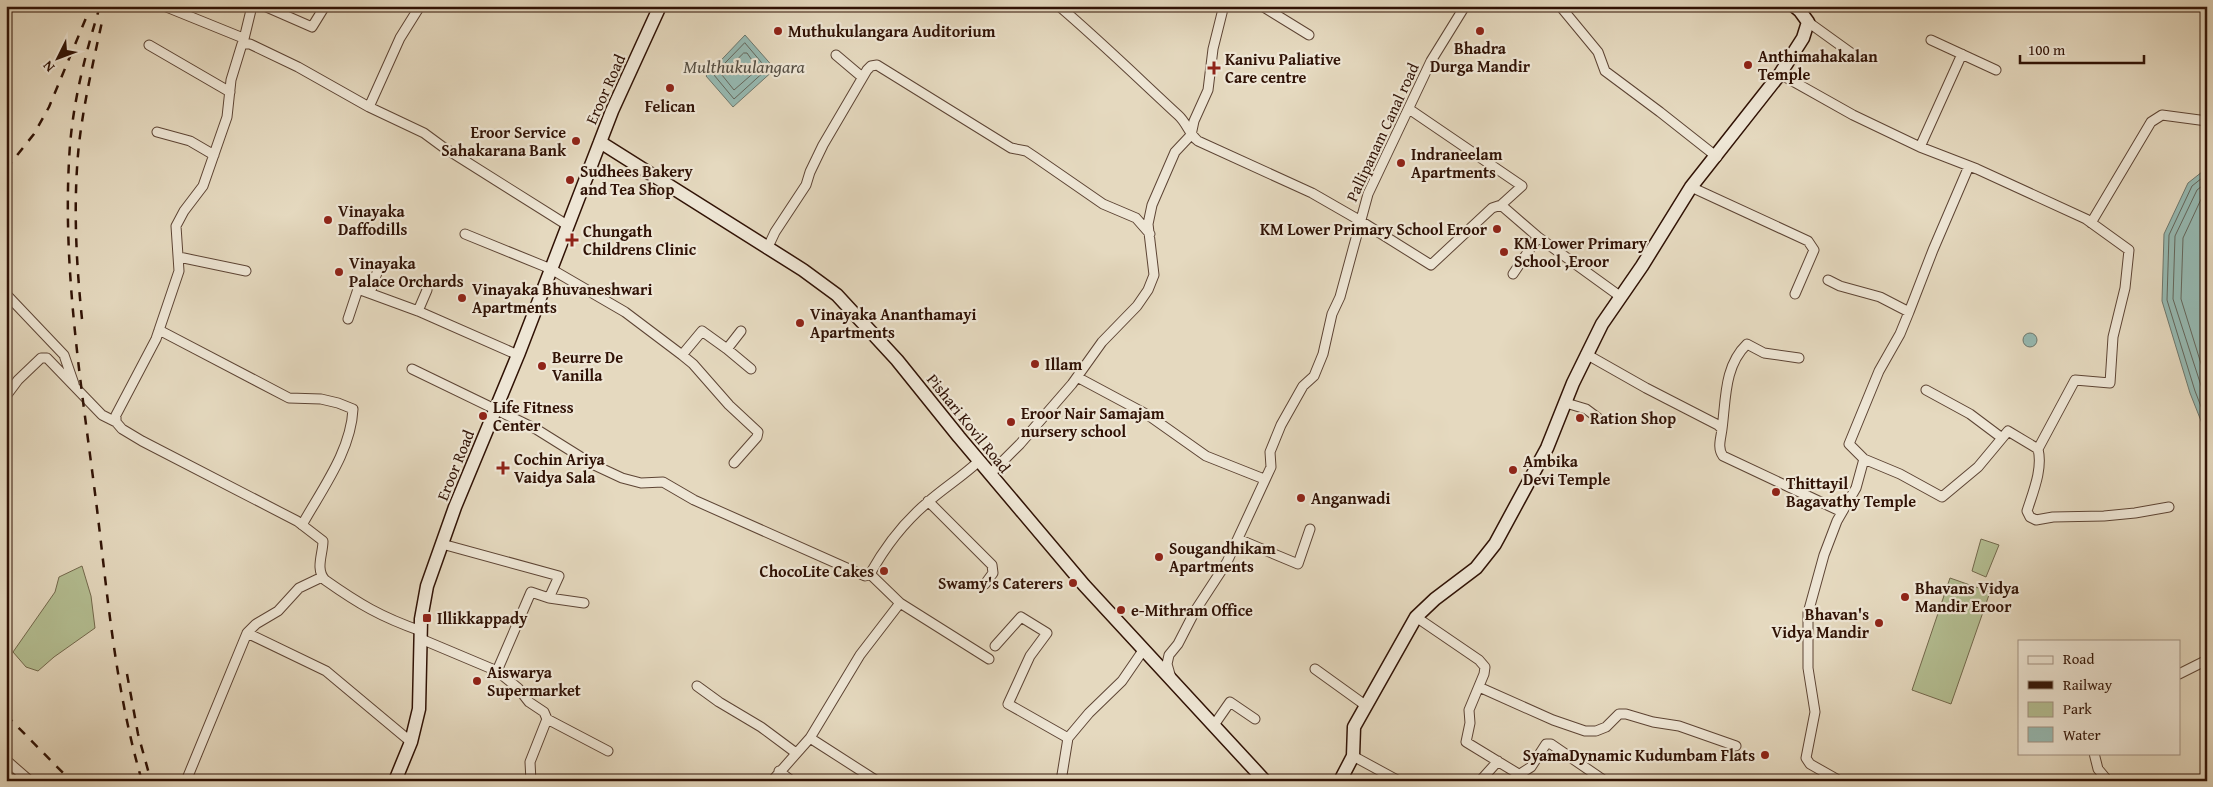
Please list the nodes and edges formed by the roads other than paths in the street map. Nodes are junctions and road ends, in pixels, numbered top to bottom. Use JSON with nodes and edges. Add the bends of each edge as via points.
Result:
{"nodes":[{"id":1,"x":164,"y":6,"type":"edge"},
{"id":2,"x":252,"y":6,"type":"edge"},
{"id":3,"x":264,"y":6,"type":"edge"},
{"id":4,"x":325,"y":6,"type":"edge"},
{"id":5,"x":420,"y":6,"type":"edge"},
{"id":6,"x":660,"y":6,"type":"edge"},
{"id":7,"x":1059,"y":6,"type":"edge"},
{"id":8,"x":1227,"y":6,"type":"edge"},
{"id":9,"x":1262,"y":6,"type":"edge"},
{"id":10,"x":1465,"y":6,"type":"edge"},
{"id":11,"x":1794,"y":6,"type":"edge"},
{"id":12,"x":1562,"y":7,"type":"edge"},
{"id":13,"x":1808,"y":22,"type":"junction"},
{"id":14,"x":1310,"y":35,"type":"dead end"},
{"id":15,"x":1931,"y":40,"type":"dead end"},
{"id":16,"x":243,"y":41,"type":"junction"},
{"id":17,"x":149,"y":45,"type":"dead end"},
{"id":18,"x":1851,"y":53,"type":"dead end"},
{"id":19,"x":1962,"y":54,"type":"junction"},
{"id":20,"x":836,"y":55,"type":"dead end"},
{"id":21,"x":1996,"y":70,"type":"dead end"},
{"id":22,"x":1780,"y":74,"type":"junction"},
{"id":23,"x":862,"y":77,"type":"junction"},
{"id":24,"x":230,"y":92,"type":"junction"},
{"id":25,"x":369,"y":107,"type":"junction"},
{"id":26,"x":1409,"y":109,"type":"junction"},
{"id":27,"x":2207,"y":122,"type":"edge"},
{"id":28,"x":157,"y":132,"type":"dead end"},
{"id":29,"x":1191,"y":135,"type":"junction"},
{"id":30,"x":600,"y":142,"type":"junction"},
{"id":31,"x":1920,"y":146,"type":"junction"},
{"id":32,"x":214,"y":155,"type":"junction"},
{"id":33,"x":1716,"y":157,"type":"junction"},
{"id":34,"x":1969,"y":166,"type":"junction"},
{"id":35,"x":1691,"y":187,"type":"junction"},
{"id":36,"x":1501,"y":205,"type":"junction"},
{"id":37,"x":1359,"y":220,"type":"junction"},
{"id":38,"x":2091,"y":223,"type":"junction"},
{"id":39,"x":567,"y":225,"type":"junction"},
{"id":40,"x":465,"y":234,"type":"dead end"},
{"id":41,"x":1150,"y":234,"type":"junction"},
{"id":42,"x":1538,"y":236,"type":"junction"},
{"id":43,"x":767,"y":249,"type":"junction"},
{"id":44,"x":179,"y":257,"type":"junction"},
{"id":45,"x":379,"y":267,"type":"dead end"},
{"id":46,"x":551,"y":269,"type":"junction"},
{"id":47,"x":246,"y":271,"type":"dead end"},
{"id":48,"x":1513,"y":274,"type":"dead end"},
{"id":49,"x":1828,"y":280,"type":"dead end"},
{"id":50,"x":427,"y":290,"type":"dead end"},
{"id":51,"x":370,"y":293,"type":"junction"},
{"id":52,"x":6,"y":294,"type":"edge"},
{"id":53,"x":1795,"y":294,"type":"dead end"},
{"id":54,"x":1621,"y":297,"type":"junction"},
{"id":55,"x":418,"y":311,"type":"junction"},
{"id":56,"x":1909,"y":312,"type":"junction"},
{"id":57,"x":348,"y":319,"type":"dead end"},
{"id":58,"x":159,"y":330,"type":"junction"},
{"id":59,"x":742,"y":331,"type":"dead end"},
{"id":60,"x":727,"y":349,"type":"junction"},
{"id":61,"x":1586,"y":354,"type":"junction"},
{"id":62,"x":518,"y":355,"type":"junction"},
{"id":63,"x":682,"y":355,"type":"junction"},
{"id":64,"x":1799,"y":358,"type":"dead end"},
{"id":65,"x":412,"y":369,"type":"dead end"},
{"id":66,"x":751,"y":369,"type":"dead end"},
{"id":67,"x":1077,"y":378,"type":"junction"},
{"id":68,"x":75,"y":387,"type":"junction"},
{"id":69,"x":1926,"y":390,"type":"dead end"},
{"id":70,"x":6,"y":396,"type":"edge"},
{"id":71,"x":1566,"y":403,"type":"junction"},
{"id":72,"x":494,"y":411,"type":"junction"},
{"id":73,"x":1598,"y":418,"type":"dead end"},
{"id":74,"x":116,"y":422,"type":"junction"},
{"id":75,"x":1722,"y":429,"type":"junction"},
{"id":76,"x":2002,"y":438,"type":"junction"},
{"id":77,"x":2038,"y":449,"type":"junction"},
{"id":78,"x":1864,"y":459,"type":"junction"},
{"id":79,"x":979,"y":461,"type":"junction"},
{"id":80,"x":734,"y":463,"type":"dead end"},
{"id":81,"x":990,"y":474,"type":"junction"},
{"id":82,"x":1264,"y":479,"type":"junction"},
{"id":83,"x":928,"y":501,"type":"junction"},
{"id":84,"x":2169,"y":507,"type":"dead end"},
{"id":85,"x":1842,"y":512,"type":"junction"},
{"id":86,"x":302,"y":525,"type":"junction"},
{"id":87,"x":1310,"y":529,"type":"dead end"},
{"id":88,"x":1238,"y":539,"type":"junction"},
{"id":89,"x":442,"y":544,"type":"junction"},
{"id":90,"x":870,"y":574,"type":"junction"},
{"id":91,"x":322,"y":577,"type":"junction"},
{"id":92,"x":985,"y":584,"type":"dead end"},
{"id":93,"x":549,"y":598,"type":"junction"},
{"id":94,"x":584,"y":603,"type":"dead end"},
{"id":95,"x":900,"y":603,"type":"junction"},
{"id":96,"x":1416,"y":617,"type":"junction"},
{"id":97,"x":247,"y":633,"type":"junction"},
{"id":98,"x":421,"y":635,"type":"junction"},
{"id":99,"x":995,"y":646,"type":"dead end"},
{"id":100,"x":1144,"y":649,"type":"junction"},
{"id":101,"x":989,"y":659,"type":"dead end"},
{"id":102,"x":2207,"y":660,"type":"edge"},
{"id":103,"x":1316,"y":669,"type":"dead end"},
{"id":104,"x":497,"y":671,"type":"junction"},
{"id":105,"x":2180,"y":674,"type":"edge"},
{"id":106,"x":1172,"y":680,"type":"junction"},
{"id":107,"x":697,"y":686,"type":"dead end"},
{"id":108,"x":1479,"y":687,"type":"junction"},
{"id":109,"x":1365,"y":705,"type":"junction"},
{"id":110,"x":547,"y":719,"type":"junction"},
{"id":111,"x":1255,"y":719,"type":"dead end"},
{"id":112,"x":1214,"y":725,"type":"junction"},
{"id":113,"x":810,"y":738,"type":"junction"},
{"id":114,"x":1068,"y":738,"type":"junction"},
{"id":115,"x":411,"y":742,"type":"junction"},
{"id":116,"x":1736,"y":746,"type":"dead end"},
{"id":117,"x":608,"y":751,"type":"dead end"},
{"id":118,"x":796,"y":753,"type":"junction"},
{"id":119,"x":2094,"y":754,"type":"edge"},
{"id":120,"x":1353,"y":756,"type":"junction"},
{"id":121,"x":6,"y":760,"type":"edge"},
{"id":122,"x":1498,"y":761,"type":"junction"},
{"id":123,"x":779,"y":771,"type":"junction"},
{"id":124,"x":1520,"y":774,"type":"junction"},
{"id":125,"x":30,"y":781,"type":"edge"},
{"id":126,"x":186,"y":781,"type":"edge"},
{"id":127,"x":395,"y":781,"type":"edge"},
{"id":128,"x":531,"y":781,"type":"edge"},
{"id":129,"x":772,"y":781,"type":"edge"},
{"id":130,"x":792,"y":781,"type":"edge"},
{"id":131,"x":877,"y":781,"type":"edge"},
{"id":132,"x":1061,"y":781,"type":"edge"},
{"id":133,"x":1265,"y":781,"type":"edge"},
{"id":134,"x":1340,"y":781,"type":"edge"},
{"id":135,"x":1399,"y":781,"type":"edge"},
{"id":136,"x":1480,"y":781,"type":"edge"},
{"id":137,"x":1530,"y":781,"type":"edge"},
{"id":138,"x":1605,"y":781,"type":"edge"},
{"id":139,"x":1840,"y":781,"type":"edge"},
{"id":140,"x":2108,"y":781,"type":"edge"}],
"edges":[{"from":1,"to":16,"type":"street"},
{"from":2,"to":16,"type":"street"},
{"from":3,"to":4,"type":"street","via":[[312,27]]},
{"from":5,"to":25,"type":"street","via":[[400,38]]},
{"from":6,"to":30,"type":"street","name":"Eroor Road"},
{"from":7,"to":29,"type":"street","via":[[1178,115]]},
{"from":8,"to":29,"type":"street","via":[[1223,8],[1213,49],[1208,90]]},
{"from":9,"to":14,"type":"street"},
{"from":10,"to":26,"type":"street","name":"Pallipanam Canal road","via":[[1431,61]]},
{"from":11,"to":13,"type":"street"},
{"from":12,"to":33,"type":"street","via":[[1598,52],[1605,71]]},
{"from":13,"to":18,"type":"street"},
{"from":13,"to":22,"type":"street","via":[[1803,38]]},
{"from":15,"to":19,"type":"street"},
{"from":16,"to":24,"type":"street"},
{"from":16,"to":25,"type":"street"},
{"from":17,"to":24,"type":"street"},
{"from":19,"to":21,"type":"street"},
{"from":19,"to":31,"type":"street"},
{"from":20,"to":23,"type":"street"},
{"from":22,"to":31,"type":"street","via":[[1853,115]]},
{"from":22,"to":33,"type":"street"},
{"from":23,"to":41,"type":"street","via":[[871,66],[882,66],[1011,148],[1035,156],[1103,204],[1136,218]]},
{"from":23,"to":43,"type":"street","via":[[823,145],[806,186]]},
{"from":24,"to":32,"type":"street","via":[[227,117]]},
{"from":25,"to":39,"type":"street","via":[[424,133]]},
{"from":26,"to":36,"type":"street","via":[[1522,186]]},
{"from":26,"to":37,"type":"street","name":"Pallipanam Canal road"},
{"from":27,"to":38,"type":"street","via":[[2162,115],[2151,122]]},
{"from":28,"to":32,"type":"street","via":[[190,141]]},
{"from":29,"to":37,"type":"street","via":[[1198,142],[1312,193]]},
{"from":29,"to":41,"type":"street","via":[[1175,152],[1160,183],[1148,224]]},
{"from":30,"to":39,"type":"street","name":"Eroor Road"},
{"from":30,"to":43,"type":"street","name":"Pishari Kovil Road"},
{"from":31,"to":34,"type":"street"},
{"from":32,"to":44,"type":"street","via":[[203,186],[176,226]]},
{"from":33,"to":35,"type":"street"},
{"from":34,"to":38,"type":"street"},
{"from":34,"to":56,"type":"street"},
{"from":35,"to":53,"type":"street","via":[[1808,241],[1814,250]]},
{"from":35,"to":54,"type":"street"},
{"from":36,"to":37,"type":"street","via":[[1492,208],[1431,265]]},
{"from":36,"to":42,"type":"street"},
{"from":37,"to":82,"type":"street","name":"Pallipanam Canal road","via":[[1323,354],[1314,376],[1303,386],[1281,425],[1270,452],[1271,467]]},
{"from":38,"to":77,"type":"street","via":[[2128,250],[2125,288],[2113,337],[2110,382],[2076,380]]},
{"from":39,"to":46,"type":"street","name":"Eroor Road"},
{"from":40,"to":46,"type":"street"},
{"from":41,"to":67,"type":"street","via":[[1154,275],[1148,290],[1102,342]]},
{"from":42,"to":48,"type":"street"},
{"from":42,"to":54,"type":"street"},
{"from":43,"to":79,"type":"street","name":"Pishari Kovil Road","via":[[837,295],[897,360]]},
{"from":44,"to":47,"type":"street"},
{"from":44,"to":58,"type":"street","via":[[179,271]]},
{"from":45,"to":51,"type":"street"},
{"from":46,"to":62,"type":"street","name":"Eroor Road"},
{"from":46,"to":63,"type":"street","via":[[625,312]]},
{"from":49,"to":56,"type":"street","via":[[1880,297]]},
{"from":50,"to":55,"type":"street"},
{"from":51,"to":55,"type":"street"},
{"from":51,"to":57,"type":"street","via":[[358,289]]},
{"from":52,"to":68,"type":"street","via":[[64,355]]},
{"from":54,"to":61,"type":"street"},
{"from":55,"to":62,"type":"street"},
{"from":56,"to":78,"type":"street","via":[[1879,371],[1849,444]]},
{"from":58,"to":74,"type":"street","via":[[116,415]]},
{"from":58,"to":86,"type":"street","via":[[289,398],[321,398],[353,409],[344,450]]},
{"from":59,"to":60,"type":"street"},
{"from":60,"to":63,"type":"street","via":[[702,331]]},
{"from":60,"to":66,"type":"street"},
{"from":61,"to":71,"type":"street"},
{"from":61,"to":75,"type":"street"},
{"from":62,"to":72,"type":"street","name":"Eroor Road"},
{"from":63,"to":80,"type":"street","via":[[758,432]]},
{"from":64,"to":75,"type":"street","via":[[1764,352],[1747,344],[1738,353],[1727,381]]},
{"from":65,"to":72,"type":"street"},
{"from":67,"to":81,"type":"street"},
{"from":67,"to":82,"type":"street","via":[[1148,415],[1206,456]]},
{"from":68,"to":70,"type":"street","via":[[47,358],[42,358]]},
{"from":68,"to":74,"type":"street","via":[[102,415]]},
{"from":69,"to":76,"type":"street","via":[[1970,414]]},
{"from":71,"to":73,"type":"street","via":[[1586,409]]},
{"from":71,"to":96,"type":"street","via":[[1547,448],[1495,544],[1476,568]]},
{"from":72,"to":89,"type":"street","name":"Eroor Road"},
{"from":72,"to":90,"type":"street","via":[[536,429],[592,464],[622,478],[641,483],[662,482],[694,500],[865,576]]},
{"from":74,"to":86,"type":"street","via":[[142,441]]},
{"from":75,"to":85,"type":"street","via":[[1720,452],[1723,456]]},
{"from":76,"to":77,"type":"street","via":[[2008,431]]},
{"from":76,"to":78,"type":"street","via":[[1978,468],[1942,497]]},
{"from":77,"to":84,"type":"street","via":[[2039,468],[2027,511],[2036,520],[2104,516]]},
{"from":78,"to":85,"type":"street","via":[[1856,488]]},
{"from":79,"to":81,"type":"street","name":"Pishari Kovil Road"},
{"from":79,"to":83,"type":"street"},
{"from":81,"to":100,"type":"street","name":"Pishari Kovil Road","via":[[1084,585]]},
{"from":82,"to":88,"type":"street","name":"Pallipanam Canal road"},
{"from":83,"to":90,"type":"street","via":[[902,528]]},
{"from":83,"to":92,"type":"street","via":[[992,565],[993,573]]},
{"from":85,"to":139,"type":"street","via":[[1824,555],[1808,613],[1808,668],[1815,712],[1806,758],[1810,764]]},
{"from":86,"to":91,"type":"street","via":[[323,541]]},
{"from":87,"to":88,"type":"street","via":[[1298,564]]},
{"from":88,"to":106,"type":"street","name":"Pallipanam Canal road","via":[[1169,656],[1167,664]]},
{"from":89,"to":93,"type":"street","via":[[559,576]]},
{"from":89,"to":98,"type":"street","name":"Eroor Road","via":[[426,586]]},
{"from":90,"to":95,"type":"street"},
{"from":91,"to":97,"type":"street","via":[[300,588],[278,612]]},
{"from":91,"to":98,"type":"street","via":[[354,602]]},
{"from":93,"to":94,"type":"street"},
{"from":93,"to":104,"type":"street","via":[[531,592]]},
{"from":95,"to":101,"type":"street"},
{"from":95,"to":113,"type":"street","via":[[860,655]]},
{"from":96,"to":108,"type":"street","via":[[1479,660],[1485,667]]},
{"from":96,"to":109,"type":"street"},
{"from":97,"to":115,"type":"street","via":[[326,671]]},
{"from":97,"to":126,"type":"street"},
{"from":98,"to":104,"type":"street"},
{"from":98,"to":115,"type":"street","name":"Eroor Road","via":[[419,709]]},
{"from":99,"to":114,"type":"street","via":[[1022,617],[1047,633],[1030,656],[1008,704]]},
{"from":100,"to":106,"type":"street","name":"Pishari Kovil Road"},
{"from":100,"to":114,"type":"street","via":[[1122,681],[1089,712]]},
{"from":102,"to":105,"type":"street"},
{"from":103,"to":109,"type":"street"},
{"from":104,"to":110,"type":"street","via":[[544,712]]},
{"from":106,"to":112,"type":"street","name":"Pishari Kovil Road"},
{"from":107,"to":118,"type":"street","via":[[761,726]]},
{"from":108,"to":116,"type":"street","via":[[1585,731],[1606,727],[1619,714],[1626,714],[1679,726]]},
{"from":108,"to":122,"type":"street","via":[[1468,710],[1470,723],[1466,742]]},
{"from":109,"to":120,"type":"street","via":[[1354,727]]},
{"from":110,"to":117,"type":"street"},
{"from":110,"to":128,"type":"street","via":[[530,762]]},
{"from":111,"to":112,"type":"street","via":[[1230,702]]},
{"from":112,"to":133,"type":"street","name":"Pishari Kovil Road"},
{"from":113,"to":118,"type":"street"},
{"from":113,"to":131,"type":"street"},
{"from":114,"to":132,"type":"street"},
{"from":115,"to":127,"type":"street","name":"Eroor Road"},
{"from":118,"to":123,"type":"street"},
{"from":119,"to":140,"type":"street","via":[[2098,769]]},
{"from":120,"to":134,"type":"street"},
{"from":120,"to":135,"type":"street"},
{"from":121,"to":125,"type":"street"},
{"from":122,"to":124,"type":"street"},
{"from":122,"to":136,"type":"street"},
{"from":123,"to":129,"type":"street"},
{"from":123,"to":130,"type":"street"},
{"from":124,"to":137,"type":"street"},
{"from":124,"to":138,"type":"street","via":[[1531,767],[1542,746],[1551,744]]}]}
